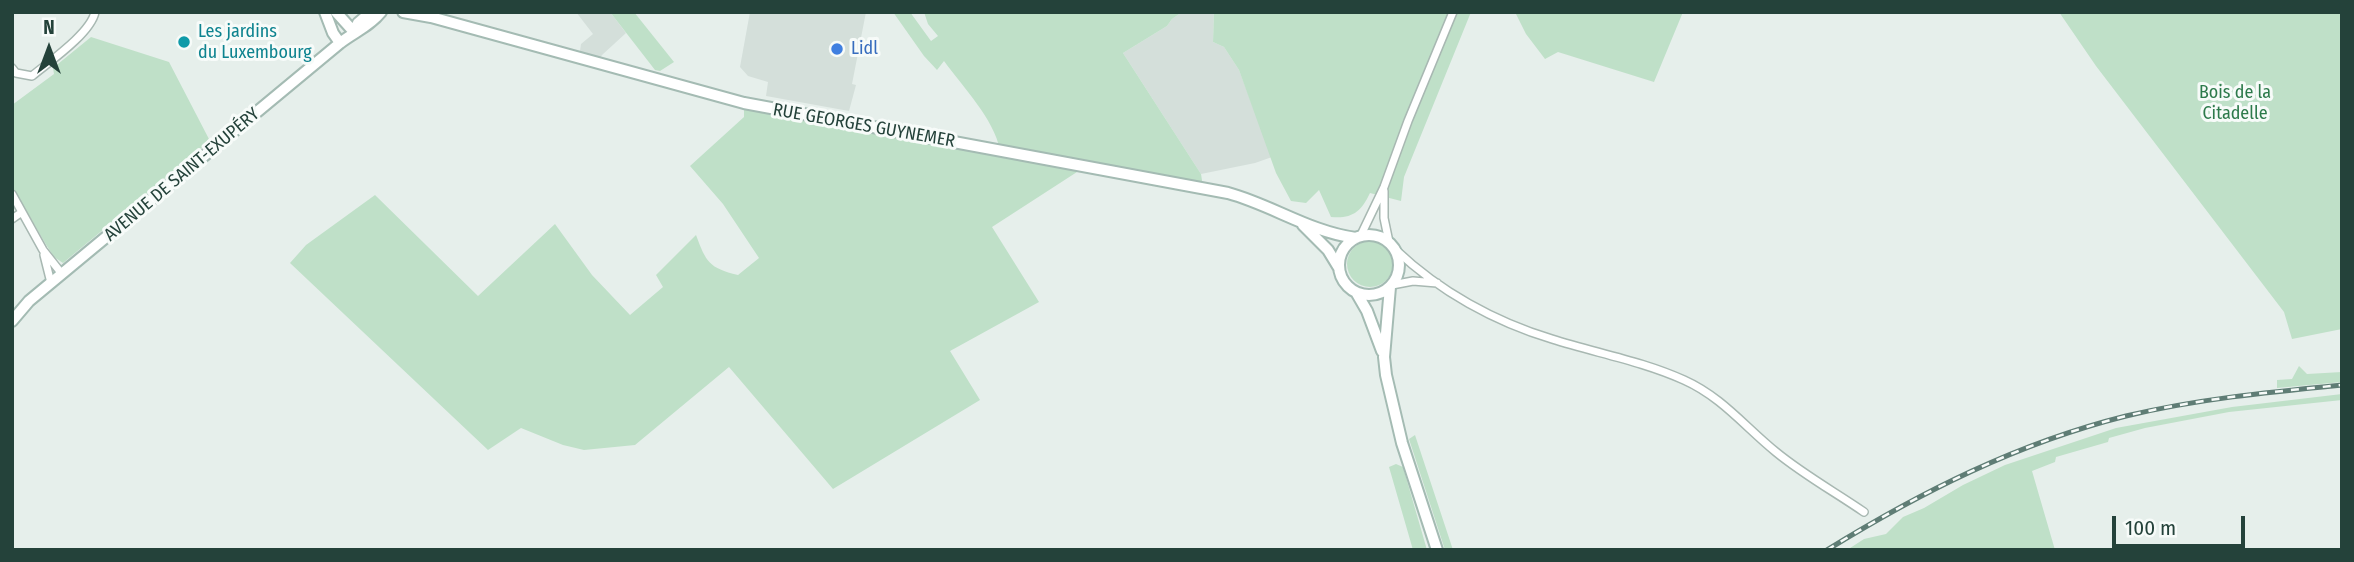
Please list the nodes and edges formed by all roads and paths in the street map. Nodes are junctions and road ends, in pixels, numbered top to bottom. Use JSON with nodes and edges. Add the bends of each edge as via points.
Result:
{"nodes":[{"id":1,"x":95,"y":12,"type":"edge"},
{"id":2,"x":325,"y":12,"type":"edge"},
{"id":3,"x":336,"y":12,"type":"edge"},
{"id":4,"x":371,"y":12,"type":"edge"},
{"id":5,"x":381,"y":12,"type":"edge"},
{"id":6,"x":403,"y":12,"type":"edge"},
{"id":7,"x":1453,"y":12,"type":"edge"},
{"id":8,"x":427,"y":15,"type":"edge"},
{"id":9,"x":354,"y":32,"type":"junction"},
{"id":10,"x":340,"y":43,"type":"junction"},
{"id":11,"x":12,"y":68,"type":"edge"},
{"id":12,"x":1384,"y":187,"type":"junction"},
{"id":13,"x":12,"y":194,"type":"edge"},
{"id":14,"x":22,"y":212,"type":"junction"},
{"id":15,"x":12,"y":219,"type":"edge"},
{"id":16,"x":1299,"y":221,"type":"junction"},
{"id":17,"x":1359,"y":236,"type":"junction"},
{"id":18,"x":1393,"y":246,"type":"junction"},
{"id":19,"x":43,"y":250,"type":"junction"},
{"id":20,"x":1339,"y":268,"type":"junction"},
{"id":21,"x":62,"y":274,"type":"junction"},
{"id":22,"x":51,"y":283,"type":"junction"},
{"id":23,"x":1438,"y":283,"type":"junction"},
{"id":24,"x":1391,"y":286,"type":"junction"},
{"id":25,"x":1356,"y":292,"type":"junction"},
{"id":26,"x":29,"y":301,"type":"junction"},
{"id":27,"x":12,"y":312,"type":"edge"},
{"id":28,"x":12,"y":321,"type":"edge"},
{"id":29,"x":1384,"y":357,"type":"junction"},
{"id":30,"x":1864,"y":512,"type":"dead end"},
{"id":31,"x":1437,"y":550,"type":"edge"}],
"edges":[{"from":1,"to":11,"type":"street","via":[[91,24],[32,76]]},
{"from":2,"to":10,"type":"street"},
{"from":3,"to":9,"type":"street"},
{"from":4,"to":9,"type":"street"},
{"from":5,"to":9,"type":"street"},
{"from":6,"to":8,"type":"street","name":"RUE GEORGES GUYNEMER"},
{"from":7,"to":12,"type":"street"},
{"from":8,"to":16,"type":"street","name":"RUE GEORGES GUYNEMER","via":[[744,103],[1228,193]]},
{"from":9,"to":10,"type":"street","name":"AVENUE DE SAINT-EXUPÉRY"},
{"from":10,"to":21,"type":"street","name":"AVENUE DE SAINT-EXUPÉRY"},
{"from":12,"to":17,"type":"street"},
{"from":12,"to":18,"type":"street","via":[[1384,218]]},
{"from":13,"to":14,"type":"street"},
{"from":14,"to":15,"type":"street"},
{"from":14,"to":19,"type":"street"},
{"from":16,"to":17,"type":"street","name":"RUE GEORGES GUYNEMER"},
{"from":16,"to":20,"type":"street","name":"RUE GEORGES GUYNEMER"},
{"from":17,"to":18,"type":"street","via":[[1376,235]]},
{"from":17,"to":20,"type":"street","via":[[1343,250]]},
{"from":18,"to":23,"type":"street"},
{"from":18,"to":24,"type":"street","via":[[1400,264]]},
{"from":19,"to":21,"type":"street"},
{"from":19,"to":22,"type":"street"},
{"from":20,"to":25,"type":"street","via":[[1344,282]]},
{"from":21,"to":22,"type":"street","name":"AVENUE DE SAINT-EXUPÉRY"},
{"from":22,"to":26,"type":"street","name":"AVENUE DE SAINT-EXUPÉRY"},
{"from":23,"to":24,"type":"street","via":[[1413,281]]},
{"from":23,"to":30,"type":"street","via":[[1503,322],[1655,369],[1705,391],[1813,481]]},
{"from":24,"to":25,"type":"street","via":[[1374,295]]},
{"from":24,"to":29,"type":"street"},
{"from":25,"to":29,"type":"street"},
{"from":26,"to":27,"type":"street"},
{"from":26,"to":28,"type":"street","name":"AVENUE DE SAINT-EXUPÉRY"},
{"from":29,"to":31,"type":"street","via":[[1402,443]]}]}
